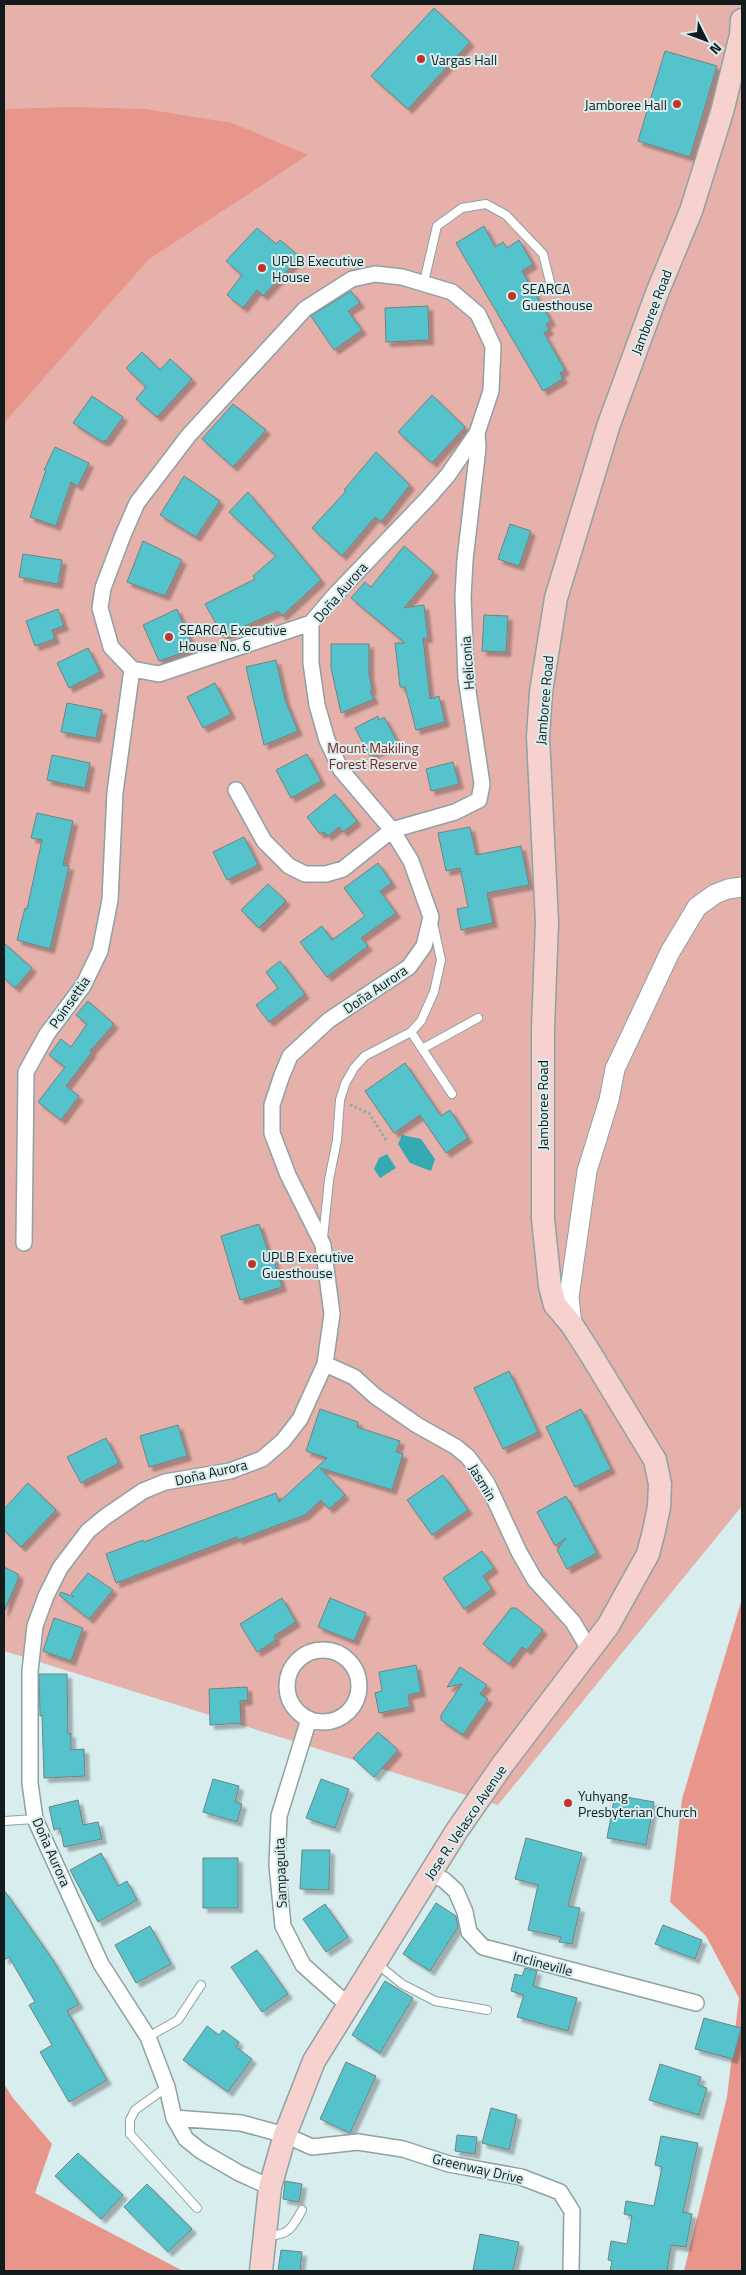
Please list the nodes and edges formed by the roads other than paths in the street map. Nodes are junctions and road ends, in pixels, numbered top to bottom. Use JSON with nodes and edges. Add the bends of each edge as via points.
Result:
{"nodes":[{"id":1,"x":742,"y":20,"type":"edge"},
{"id":2,"x":424,"y":282,"type":"junction"},
{"id":3,"x":552,"y":286,"type":"dead end"},
{"id":4,"x":477,"y":433,"type":"junction"},
{"id":5,"x":311,"y":623,"type":"junction"},
{"id":6,"x":132,"y":669,"type":"junction"},
{"id":7,"x":236,"y":790,"type":"dead end"},
{"id":8,"x":392,"y":830,"type":"junction"},
{"id":9,"x":742,"y":887,"type":"edge"},
{"id":10,"x":431,"y":917,"type":"junction"},
{"id":11,"x":478,"y":1018,"type":"dead end"},
{"id":12,"x":412,"y":1032,"type":"junction"},
{"id":13,"x":422,"y":1049,"type":"junction"},
{"id":14,"x":452,"y":1094,"type":"dead end"},
{"id":15,"x":24,"y":1243,"type":"dead end"},
{"id":16,"x":322,"y":1246,"type":"junction"},
{"id":17,"x":572,"y":1325,"type":"junction"},
{"id":18,"x":325,"y":1364,"type":"junction"},
{"id":19,"x":614,"y":1392,"type":"joint"},
{"id":20,"x":590,"y":1651,"type":"junction"},
{"id":21,"x":309,"y":1719,"type":"junction"},
{"id":22,"x":35,"y":1819,"type":"junction"},
{"id":23,"x":4,"y":1821,"type":"edge"},
{"id":24,"x":430,"y":1873,"type":"junction"},
{"id":25,"x":374,"y":1962,"type":"junction"},
{"id":26,"x":201,"y":1985,"type":"dead end"},
{"id":27,"x":696,"y":2003,"type":"dead end"},
{"id":28,"x":349,"y":2006,"type":"junction"},
{"id":29,"x":487,"y":2010,"type":"dead end"},
{"id":30,"x":148,"y":2037,"type":"junction"},
{"id":31,"x":167,"y":2086,"type":"junction"},
{"id":32,"x":174,"y":2118,"type":"junction"},
{"id":33,"x":285,"y":2135,"type":"junction"},
{"id":34,"x":270,"y":2187,"type":"junction"},
{"id":35,"x":197,"y":2208,"type":"dead end"},
{"id":36,"x":302,"y":2210,"type":"dead end"},
{"id":37,"x":265,"y":2235,"type":"junction"},
{"id":38,"x":261,"y":2271,"type":"edge"},
{"id":39,"x":570,"y":2271,"type":"edge"}],
"edges":[{"from":1,"to":17,"type":"main road","name":"Jamboree Road","via":[[722,112],[691,210],[609,424],[556,598],[542,692],[538,737],[547,922],[542,1106],[543,1219],[555,1305]]},
{"from":2,"to":3,"type":"lane","via":[[437,226],[462,208],[486,204],[506,215],[543,254]]},
{"from":2,"to":4,"type":"street","name":"Doña Aurora","via":[[452,292],[478,314],[493,346],[492,391]]},
{"from":2,"to":6,"type":"street","name":"Doña Aurora","via":[[375,274],[360,277],[305,309],[188,435],[163,468],[138,503],[103,588],[100,608],[111,647]]},
{"from":4,"to":5,"type":"street","name":"Doña Aurora","via":[[428,498]]},
{"from":4,"to":8,"type":"street","name":"Heliconia","via":[[463,596],[466,678],[482,784],[480,800],[455,812]]},
{"from":5,"to":6,"type":"street","via":[[159,674]]},
{"from":5,"to":8,"type":"street","name":"Doña Aurora","via":[[311,663],[317,705],[327,740],[341,770]]},
{"from":6,"to":15,"type":"street","name":"Poinsettia","via":[[115,792],[110,900],[100,951],[82,986],[47,1034],[26,1072]]},
{"from":7,"to":8,"type":"street","via":[[264,841],[289,866],[305,874],[326,874],[343,869]]},
{"from":8,"to":10,"type":"street","name":"Doña Aurora","via":[[411,861]]},
{"from":9,"to":17,"type":"street","via":[[715,894],[697,907],[670,952],[615,1069],[587,1171],[569,1297]]},
{"from":10,"to":12,"type":"lane","via":[[441,960],[434,992],[421,1021]]},
{"from":10,"to":16,"type":"street","name":"Doña Aurora","via":[[424,946],[409,967],[328,1020],[290,1056],[282,1074],[272,1105],[272,1133]]},
{"from":11,"to":13,"type":"lane"},
{"from":12,"to":13,"type":"lane"},
{"from":12,"to":16,"type":"lane","via":[[366,1056],[345,1084],[340,1100]]},
{"from":13,"to":14,"type":"lane"},
{"from":16,"to":18,"type":"street","name":"Doña Aurora","via":[[332,1314]]},
{"from":17,"to":19,"type":"main road","name":"Jamboree Road"},
{"from":18,"to":20,"type":"street","name":"Jasmin","via":[[354,1377],[375,1396],[468,1457],[487,1483],[535,1580],[573,1622]]},
{"from":18,"to":22,"type":"street","name":"Doña Aurora","via":[[300,1419],[283,1441],[262,1459],[230,1471],[165,1482],[143,1490],[88,1531],[60,1568],[35,1626],[30,1671],[30,1783]]},
{"from":19,"to":20,"type":"main road","name":"Jose R. Velasco Avenue","via":[[655,1460],[660,1484],[659,1507],[648,1554],[608,1626]]},
{"from":20,"to":24,"type":"main road","name":"Jose R. Velasco Avenue","via":[[503,1764]]},
{"from":21,"to":21,"type":"street","via":[[325,1722],[340,1718],[357,1699],[360,1684],[357,1673],[349,1660],[336,1652],[316,1650],[306,1654],[295,1664],[288,1678],[291,1702],[300,1714]]},
{"from":21,"to":28,"type":"street","name":"Sampaguita","via":[[280,1816],[277,1865],[283,1926],[303,1964]]},
{"from":22,"to":23,"type":"lane"},
{"from":22,"to":30,"type":"street","name":"Doña Aurora","via":[[101,1964]]},
{"from":24,"to":25,"type":"main road","name":"Jose R. Velasco Avenue"},
{"from":24,"to":27,"type":"street","name":"Inclineville","via":[[456,1891],[469,1932],[483,1947]]},
{"from":25,"to":28,"type":"main road","name":"Jose R. Velasco Avenue"},
{"from":25,"to":29,"type":"lane","via":[[402,1984],[435,2001]]},
{"from":26,"to":30,"type":"lane","via":[[178,2020]]},
{"from":28,"to":33,"type":"main road","name":"Jose R. Velasco Avenue","via":[[314,2061]]},
{"from":30,"to":31,"type":"street","name":"Doña Aurora"},
{"from":31,"to":32,"type":"street","name":"Doña Aurora"},
{"from":31,"to":35,"type":"lane","via":[[135,2110],[130,2120],[130,2134]]},
{"from":32,"to":33,"type":"street","via":[[241,2123]]},
{"from":32,"to":34,"type":"street","name":"Doña Aurora","via":[[186,2139],[201,2152]]},
{"from":33,"to":34,"type":"main road","name":"Jose R. Velasco Avenue"},
{"from":33,"to":39,"type":"street","name":"Greenway Drive","via":[[312,2147],[358,2142],[403,2149],[449,2164],[521,2177],[560,2192],[572,2211]]},
{"from":34,"to":37,"type":"main road","name":"Jose R. Velasco Avenue"},
{"from":36,"to":37,"type":"lane","via":[[288,2233]]},
{"from":37,"to":38,"type":"main road","name":"Jose R. Velasco Avenue"}]}
